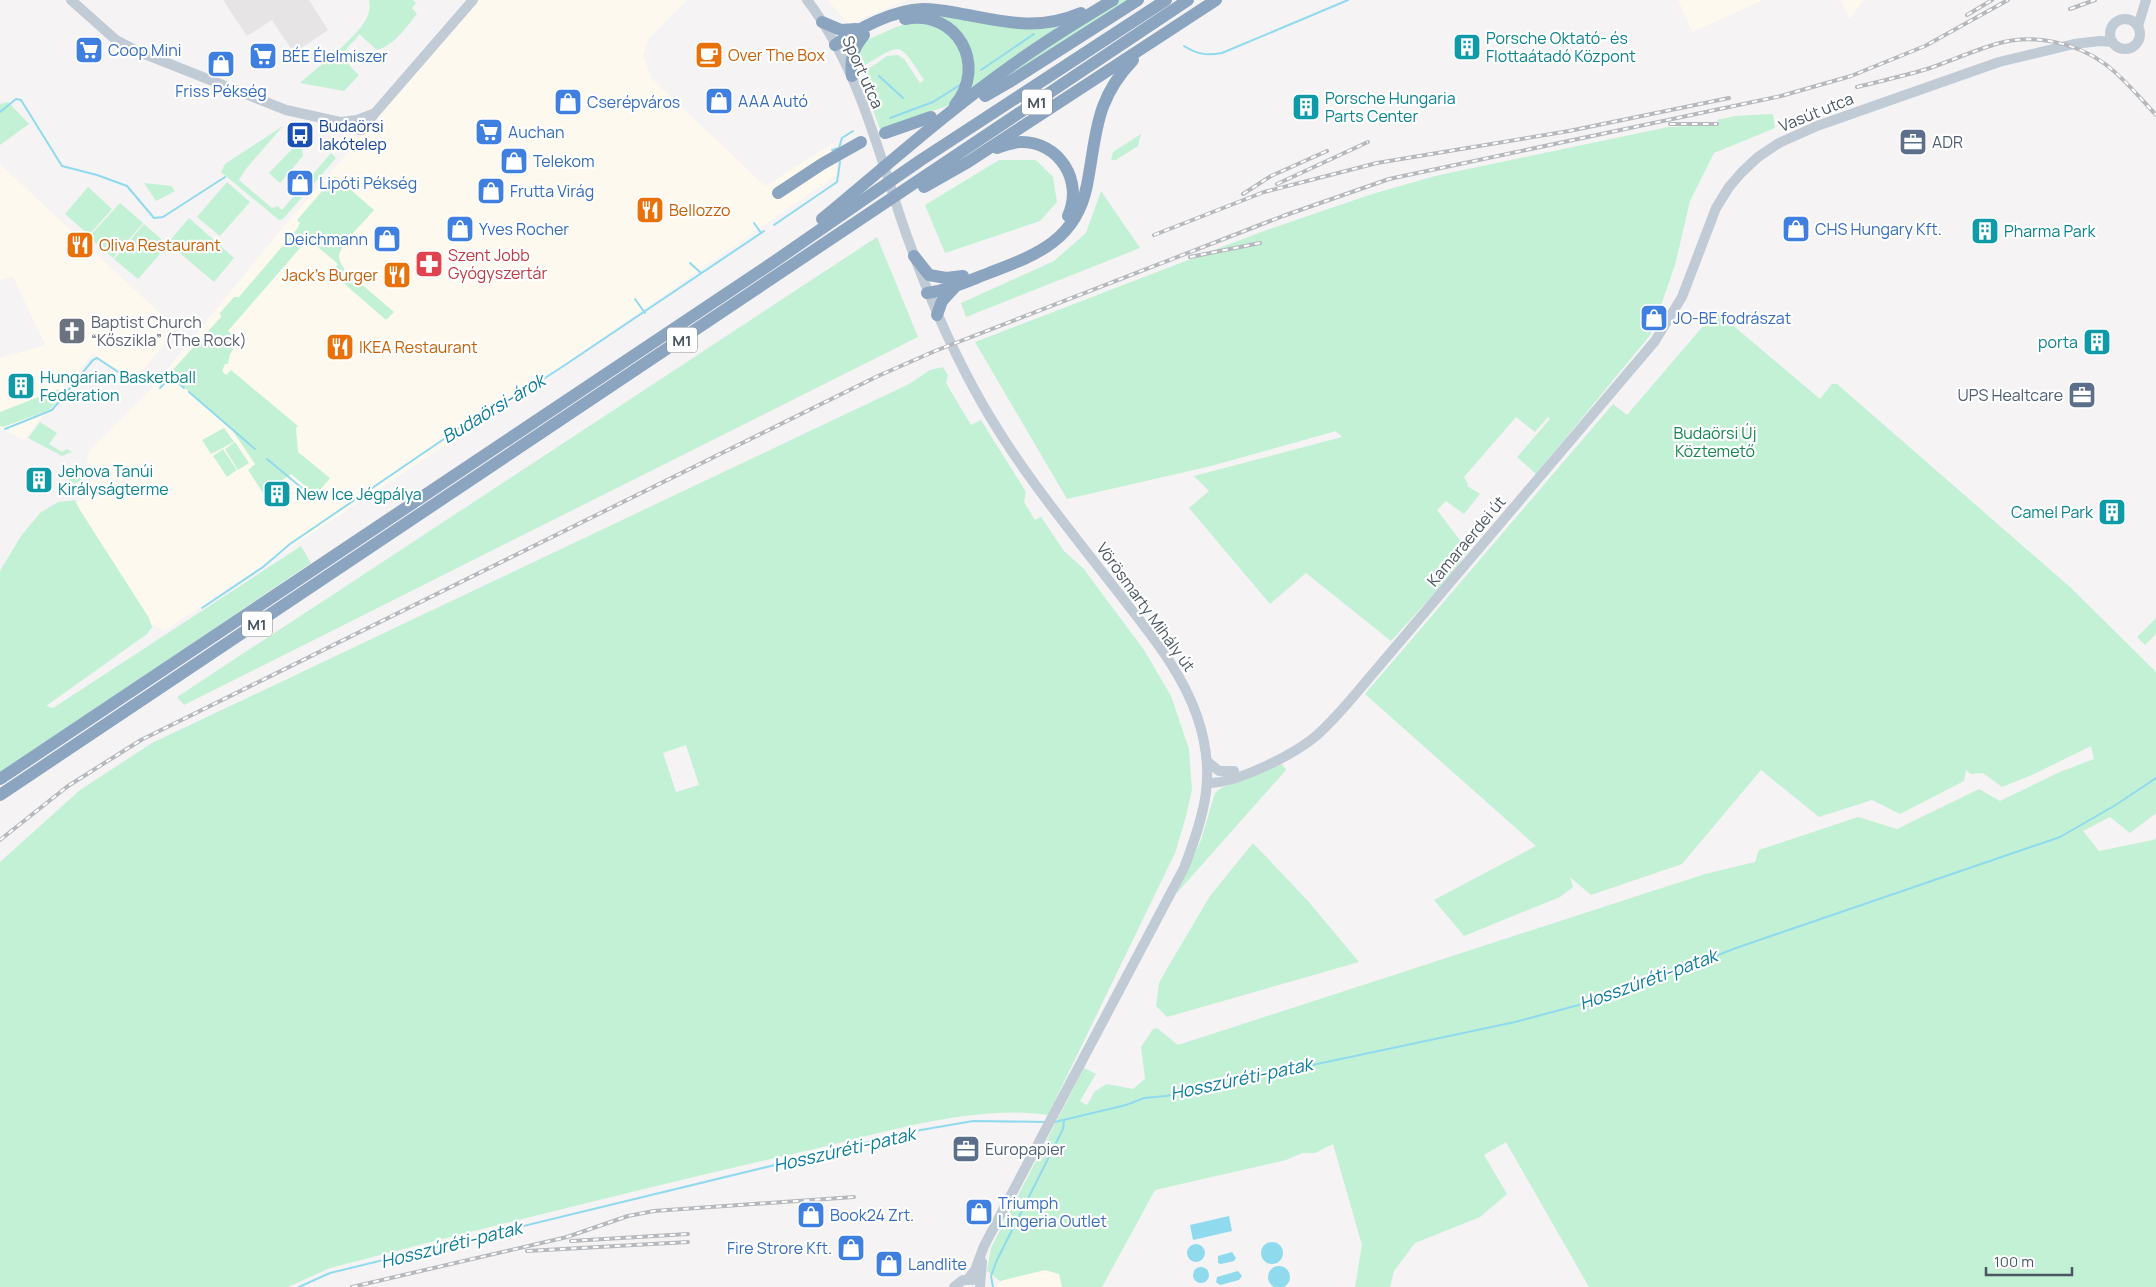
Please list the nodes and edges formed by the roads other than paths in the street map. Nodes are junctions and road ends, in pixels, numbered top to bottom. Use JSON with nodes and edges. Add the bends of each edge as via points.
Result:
{"nodes":[{"id":1,"x":72,"y":0,"type":"edge"},
{"id":2,"x":473,"y":0,"type":"edge"},
{"id":3,"x":806,"y":0,"type":"edge"},
{"id":4,"x":1113,"y":0,"type":"edge"},
{"id":5,"x":1138,"y":0,"type":"edge"},
{"id":6,"x":1166,"y":0,"type":"edge"},
{"id":7,"x":1188,"y":0,"type":"edge"},
{"id":8,"x":1216,"y":0,"type":"edge"},
{"id":9,"x":2145,"y":0,"type":"edge"},
{"id":10,"x":2126,"y":18,"type":"junction"},
{"id":11,"x":822,"y":22,"type":"junction"},
{"id":12,"x":2138,"y":26,"type":"junction"},
{"id":13,"x":866,"y":30,"type":"junction"},
{"id":14,"x":2110,"y":30,"type":"junction"},
{"id":15,"x":1160,"y":38,"type":"junction"},
{"id":16,"x":2112,"y":42,"type":"junction"},
{"id":17,"x":2074,"y":44,"type":"junction"},
{"id":18,"x":835,"y":45,"type":"junction"},
{"id":19,"x":852,"y":76,"type":"junction"},
{"id":20,"x":985,"y":96,"type":"dead end"},
{"id":21,"x":374,"y":113,"type":"junction"},
{"id":22,"x":934,"y":121,"type":"junction"},
{"id":23,"x":340,"y":122,"type":"junction"},
{"id":24,"x":885,"y":133,"type":"dead end"},
{"id":25,"x":861,"y":142,"type":"dead end"},
{"id":26,"x":968,"y":162,"type":"junction"},
{"id":27,"x":778,"y":193,"type":"dead end"},
{"id":28,"x":885,"y":204,"type":"junction"},
{"id":29,"x":914,"y":256,"type":"junction"},
{"id":30,"x":775,"y":261,"type":"junction"},
{"id":31,"x":961,"y":280,"type":"junction"},
{"id":32,"x":927,"y":293,"type":"junction"},
{"id":33,"x":939,"y":319,"type":"junction"},
{"id":34,"x":1666,"y":326,"type":"joint"},
{"id":35,"x":960,"y":364,"type":"joint"},
{"id":36,"x":1275,"y":760,"type":"junction"},
{"id":37,"x":1208,"y":762,"type":"junction"},
{"id":38,"x":1234,"y":771,"type":"junction"},
{"id":39,"x":0,"y":779,"type":"edge"},
{"id":40,"x":1208,"y":783,"type":"junction"},
{"id":41,"x":0,"y":795,"type":"edge"},
{"id":42,"x":988,"y":1240,"type":"junction"},
{"id":43,"x":968,"y":1279,"type":"junction"},
{"id":44,"x":981,"y":1286,"type":"edge"},
{"id":45,"x":954,"y":1287,"type":"edge"}],
"edges":[{"from":1,"to":23,"type":"street","via":[[116,40],[137,51],[286,110]]},
{"from":2,"to":21,"type":"street"},
{"from":3,"to":11,"type":"street","name":"Sport utca"},
{"from":4,"to":13,"type":"highway","via":[[1069,18],[1040,25],[1021,25],[923,9],[897,14]]},
{"from":4,"to":22,"type":"highway","via":[[1053,37]]},
{"from":5,"to":20,"type":"highway"},
{"from":6,"to":30,"type":"highway","number":"M1","via":[[921,160]]},
{"from":7,"to":28,"type":"highway","number":"M1"},
{"from":8,"to":15,"type":"highway"},
{"from":9,"to":10,"type":"street","name":"Vasút utca"},
{"from":9,"to":12,"type":"street","name":"Vasút utca"},
{"from":10,"to":12,"type":"street"},
{"from":10,"to":14,"type":"street","name":"Vasút utca","via":[[2116,21]]},
{"from":11,"to":13,"type":"highway","via":[[845,31]]},
{"from":11,"to":18,"type":"street","name":"Sport utca"},
{"from":12,"to":16,"type":"street","name":"Vasút utca","via":[[2139,40],[2131,48],[2119,48]]},
{"from":13,"to":18,"type":"highway"},
{"from":13,"to":19,"type":"highway","via":[[852,56]]},
{"from":13,"to":22,"type":"highway","via":[[914,18],[938,22],[956,36],[967,55],[967,84],[956,103]]},
{"from":14,"to":16,"type":"street"},
{"from":14,"to":17,"type":"street","name":"Vasút utca"},
{"from":15,"to":26,"type":"highway"},
{"from":15,"to":31,"type":"highway","via":[[1124,69],[1105,100],[1096,128],[1085,196],[1068,229],[1051,245],[1023,260]]},
{"from":16,"to":17,"type":"street","name":"Vasút utca"},
{"from":17,"to":34,"type":"street","name":"Vasút utca","via":[[1952,77],[1817,126],[1765,152],[1736,178],[1716,208],[1682,298]]},
{"from":18,"to":19,"type":"street","name":"Sport utca"},
{"from":19,"to":29,"type":"street","name":"Sport utca"},
{"from":21,"to":23,"type":"street","via":[[358,120]]},
{"from":21,"to":23,"type":"street","via":[[362,130],[354,130]]},
{"from":22,"to":24,"type":"highway"},
{"from":22,"to":30,"type":"highway"},
{"from":25,"to":27,"type":"highway"},
{"from":26,"to":28,"type":"highway","via":[[901,200]]},
{"from":26,"to":31,"type":"highway","via":[[1007,145],[1034,143],[1063,162],[1073,182],[1074,197],[1068,216],[1048,238]]},
{"from":28,"to":41,"type":"highway","number":"M1"},
{"from":29,"to":31,"type":"highway","via":[[929,275]]},
{"from":29,"to":32,"type":"street","name":"Sport utca"},
{"from":30,"to":39,"type":"highway","number":"M1"},
{"from":31,"to":32,"type":"highway"},
{"from":31,"to":33,"type":"highway","via":[[945,296]]},
{"from":32,"to":33,"type":"street","name":"Sport utca"},
{"from":33,"to":35,"type":"street","name":"Sport utca"},
{"from":34,"to":36,"type":"street","name":"Kamaraerdei út","via":[[1347,704],[1312,740]]},
{"from":35,"to":37,"type":"street","name":"Vörösmarty Mihály út","via":[[996,427],[1177,672],[1196,714]]},
{"from":36,"to":38,"type":"street","name":"Kamaraerdei út"},
{"from":36,"to":40,"type":"street","name":"Kamaraerdei út","via":[[1220,783]]},
{"from":37,"to":38,"type":"street","name":"Kamaraerdei út","via":[[1219,772]]},
{"from":37,"to":40,"type":"street","name":"Vörösmarty Mihály út"},
{"from":38,"to":40,"type":"street","name":"Kamaraerdei út"},
{"from":40,"to":42,"type":"street","name":"Vörösmarty Mihály út","via":[[1202,815],[1184,868]]},
{"from":42,"to":43,"type":"street"},
{"from":42,"to":44,"type":"street","via":[[981,1265]]},
{"from":43,"to":44,"type":"street"},
{"from":43,"to":45,"type":"street"}]}
